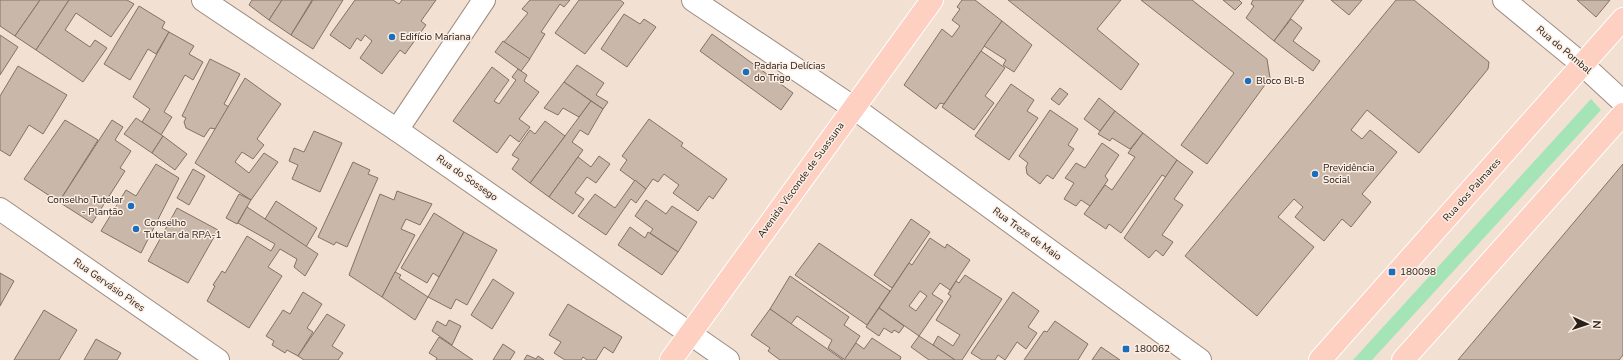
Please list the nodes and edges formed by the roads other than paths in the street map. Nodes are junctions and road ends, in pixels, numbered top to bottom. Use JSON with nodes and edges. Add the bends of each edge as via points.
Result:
{"nodes":[{"id":1,"x":203,"y":0,"type":"edge"},
{"id":2,"x":484,"y":0,"type":"edge"},
{"id":3,"x":693,"y":0,"type":"edge"},
{"id":4,"x":932,"y":0,"type":"edge"},
{"id":5,"x":1504,"y":0,"type":"edge"},
{"id":6,"x":1623,"y":19,"type":"edge"},
{"id":7,"x":1583,"y":65,"type":"junction"},
{"id":8,"x":1623,"y":102,"type":"edge"},
{"id":9,"x":854,"y":108,"type":"junction"},
{"id":10,"x":1623,"y":114,"type":"edge"},
{"id":11,"x":397,"y":130,"type":"junction"},
{"id":12,"x":0,"y":209,"type":"edge"},
{"id":13,"x":690,"y":333,"type":"junction"},
{"id":14,"x":218,"y":360,"type":"edge"},
{"id":15,"x":671,"y":360,"type":"edge"},
{"id":16,"x":728,"y":360,"type":"edge"},
{"id":17,"x":1200,"y":360,"type":"edge"},
{"id":18,"x":1320,"y":360,"type":"edge"},
{"id":19,"x":1403,"y":360,"type":"edge"}],
"edges":[{"from":1,"to":11,"type":"street","name":"Rua do Sossego"},
{"from":2,"to":11,"type":"street"},
{"from":3,"to":9,"type":"street","name":"Rua Treze de Maio"},
{"from":4,"to":9,"type":"main road","name":"Avenida Visconde de Suassuna"},
{"from":5,"to":7,"type":"street","name":"Rua do Pombal"},
{"from":6,"to":7,"type":"main road","name":"Rua dos Palmares"},
{"from":7,"to":8,"type":"street","name":"Rua do Pombal"},
{"from":7,"to":18,"type":"main road","name":"Rua dos Palmares"},
{"from":9,"to":13,"type":"main road","name":"Avenida Visconde de Suassuna"},
{"from":9,"to":17,"type":"street","name":"Rua Treze de Maio"},
{"from":10,"to":19,"type":"main road"},
{"from":11,"to":13,"type":"street","name":"Rua do Sossego"},
{"from":12,"to":14,"type":"street","name":"Rua Gervásio Pires"},
{"from":13,"to":15,"type":"main road","name":"Avenida Visconde de Suassuna"},
{"from":13,"to":16,"type":"street","name":"Rua do Sossego"}]}
